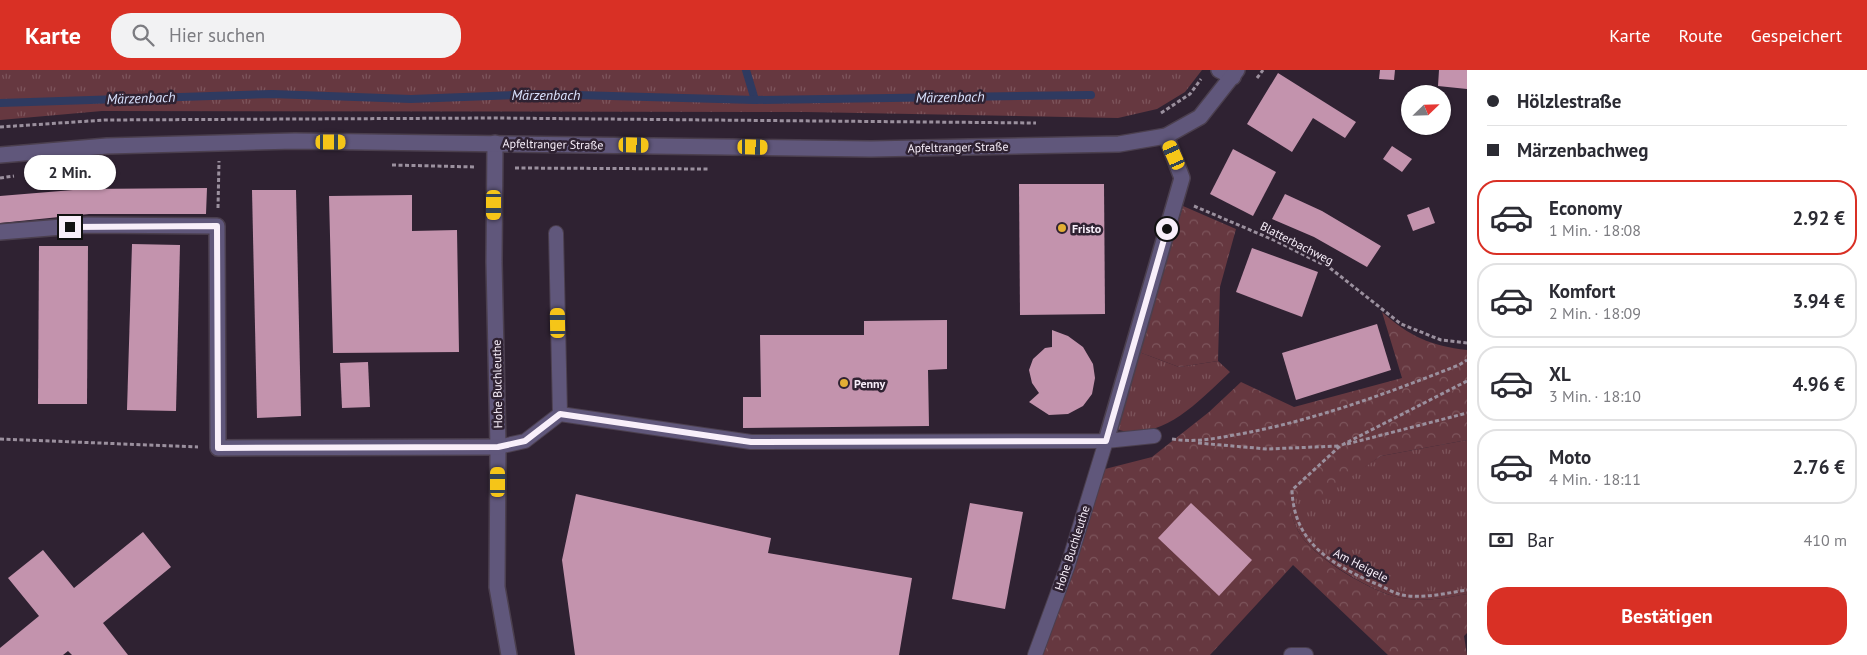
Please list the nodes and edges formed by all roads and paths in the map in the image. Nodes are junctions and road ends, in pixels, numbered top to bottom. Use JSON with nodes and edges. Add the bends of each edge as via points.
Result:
{"nodes":[{"id":1,"x":1219,"y":70,"type":"edge"},
{"id":2,"x":1235,"y":74,"type":"edge"},
{"id":3,"x":1201,"y":78,"type":"dead end"},
{"id":4,"x":1160,"y":114,"type":"dead end"},
{"id":5,"x":1040,"y":123,"type":"dead end"},
{"id":6,"x":0,"y":127,"type":"edge"},
{"id":7,"x":1166,"y":136,"type":"junction"},
{"id":8,"x":495,"y":143,"type":"junction"},
{"id":9,"x":0,"y":156,"type":"edge"},
{"id":10,"x":219,"y":160,"type":"dead end"},
{"id":11,"x":1182,"y":178,"type":"junction"},
{"id":12,"x":217,"y":226,"type":"junction"},
{"id":13,"x":0,"y":232,"type":"edge"},
{"id":14,"x":556,"y":233,"type":"dead end"},
{"id":15,"x":1467,"y":343,"type":"edge"},
{"id":16,"x":1467,"y":360,"type":"edge"},
{"id":17,"x":1467,"y":382,"type":"edge"},
{"id":18,"x":560,"y":414,"type":"junction"},
{"id":19,"x":1467,"y":414,"type":"edge"},
{"id":20,"x":1154,"y":436,"type":"dead end"},
{"id":21,"x":0,"y":439,"type":"edge"},
{"id":22,"x":1106,"y":441,"type":"junction"},
{"id":23,"x":1340,"y":446,"type":"junction"},
{"id":24,"x":498,"y":447,"type":"junction"},
{"id":25,"x":218,"y":448,"type":"junction"},
{"id":26,"x":1467,"y":590,"type":"edge"},
{"id":27,"x":509,"y":655,"type":"edge"},
{"id":28,"x":1035,"y":655,"type":"edge"},
{"id":29,"x":1291,"y":655,"type":"edge"},
{"id":30,"x":1306,"y":655,"type":"edge"}],
"edges":[{"from":1,"to":2,"type":"street"},
{"from":2,"to":7,"type":"street","name":"Apfeltranger Straße","via":[[1200,117]]},
{"from":3,"to":4,"type":"path","via":[[1190,94]]},
{"from":5,"to":6,"type":"path","via":[[495,118],[105,120]]},
{"from":7,"to":8,"type":"street","name":"Apfeltranger Straße","via":[[1119,144],[871,149]]},
{"from":7,"to":11,"type":"street"},
{"from":8,"to":9,"type":"street","name":"Apfeltranger Straße","via":[[294,142],[107,146]]},
{"from":8,"to":24,"type":"street","name":"Hohe Buchleuthe"},
{"from":10,"to":12,"type":"path"},
{"from":11,"to":15,"type":"path","name":"Blatterbachweg","via":[[1194,206],[1330,268],[1401,324],[1441,340]]},
{"from":11,"to":22,"type":"street"},
{"from":12,"to":13,"type":"street","via":[[87,225]]},
{"from":12,"to":25,"type":"street"},
{"from":14,"to":18,"type":"lane"},
{"from":16,"to":23,"type":"path","via":[[1373,398],[1269,428],[1192,442],[1267,449]]},
{"from":17,"to":23,"type":"path"},
{"from":18,"to":22,"type":"lane","via":[[751,442]]},
{"from":18,"to":24,"type":"lane","via":[[525,441]]},
{"from":19,"to":23,"type":"path"},
{"from":20,"to":22,"type":"lane"},
{"from":21,"to":25,"type":"path"},
{"from":22,"to":28,"type":"lane","name":"Hohe Buchleuthe","via":[[1068,565]]},
{"from":23,"to":26,"type":"path","name":"Am Heigele","via":[[1292,490],[1292,509],[1307,540],[1330,560],[1402,595]]},
{"from":24,"to":25,"type":"street"},
{"from":24,"to":27,"type":"street","name":"Hohe Buchleuthe","via":[[497,587]]},
{"from":29,"to":30,"type":"lane"}]}
